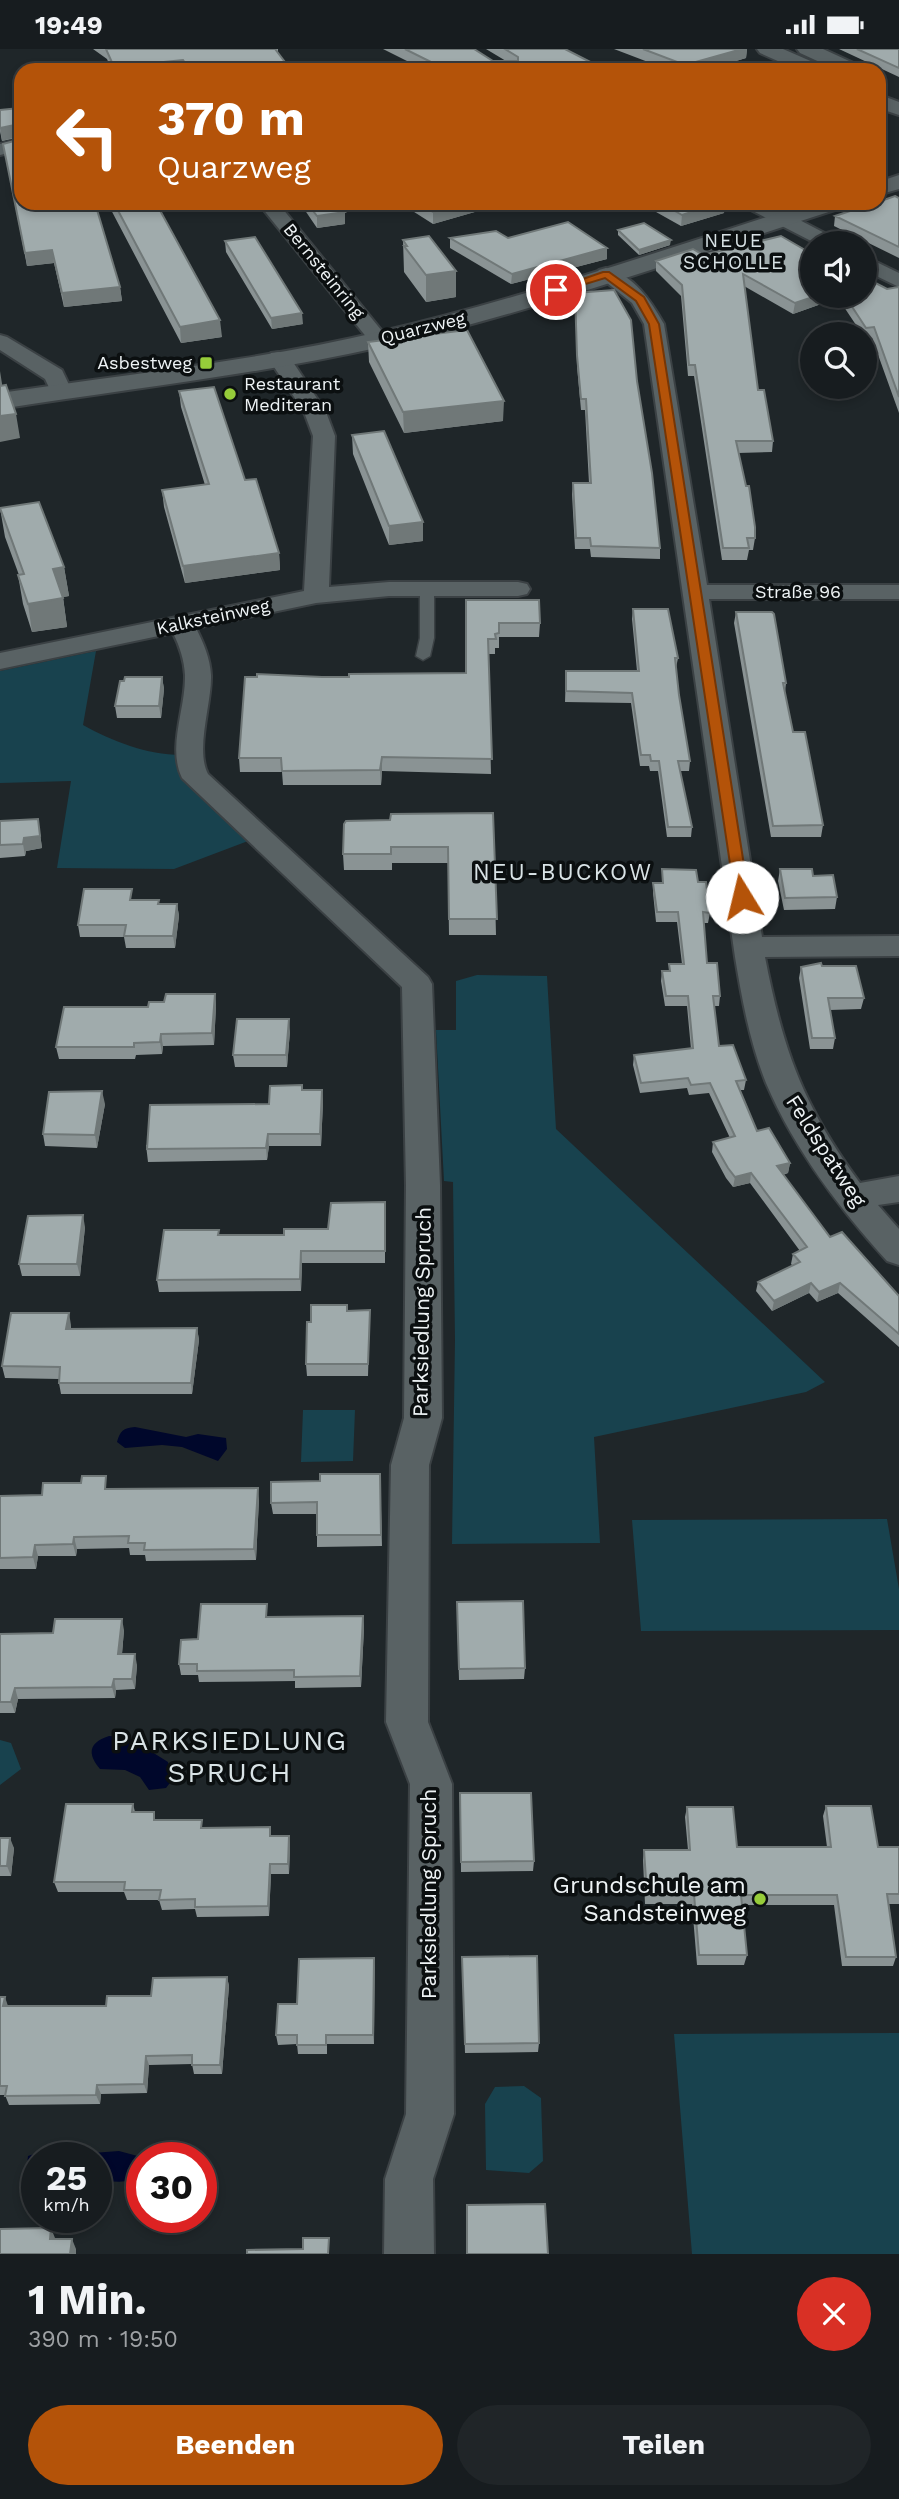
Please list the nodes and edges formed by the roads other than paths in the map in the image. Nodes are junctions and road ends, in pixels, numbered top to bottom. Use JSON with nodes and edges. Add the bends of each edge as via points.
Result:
{"nodes":[{"id":1,"x":767,"y":49,"type":"edge"},
{"id":2,"x":807,"y":49,"type":"edge"},
{"id":3,"x":799,"y":63,"type":"edge"},
{"id":4,"x":838,"y":63,"type":"edge"},
{"id":5,"x":274,"y":210,"type":"edge"},
{"id":6,"x":765,"y":210,"type":"edge"},
{"id":7,"x":811,"y":210,"type":"edge"},
{"id":8,"x":782,"y":219,"type":"junction"},
{"id":9,"x":806,"y":231,"type":"edge"},
{"id":10,"x":877,"y":269,"type":"edge"},
{"id":11,"x":606,"y":274,"type":"junction"},
{"id":12,"x":899,"y":281,"type":"edge"},
{"id":13,"x":379,"y":339,"type":"junction"},
{"id":14,"x":1,"y":343,"type":"edge"},
{"id":15,"x":279,"y":358,"type":"junction"},
{"id":16,"x":61,"y":391,"type":"junction"},
{"id":17,"x":0,"y":401,"type":"edge"},
{"id":18,"x":428,"y":589,"type":"junction"},
{"id":19,"x":518,"y":589,"type":"dead end"},
{"id":20,"x":696,"y":591,"type":"junction"},
{"id":21,"x":899,"y":592,"type":"edge"},
{"id":22,"x":316,"y":596,"type":"junction"},
{"id":23,"x":181,"y":623,"type":"junction"},
{"id":24,"x":423,"y":656,"type":"dead end"},
{"id":25,"x":0,"y":661,"type":"edge"},
{"id":26,"x":899,"y":946,"type":"edge"},
{"id":27,"x":750,"y":947,"type":"junction"},
{"id":28,"x":899,"y":1189,"type":"edge"},
{"id":29,"x":853,"y":1197,"type":"junction"},
{"id":30,"x":899,"y":1252,"type":"edge"},
{"id":31,"x":409,"y":2254,"type":"edge"}],
"edges":[{"from":1,"to":3,"type":"street"},
{"from":2,"to":4,"type":"street"},
{"from":5,"to":13,"type":"street","name":"Bernsteinring"},
{"from":6,"to":8,"type":"street"},
{"from":7,"to":8,"type":"street","name":"Quarzweg"},
{"from":8,"to":9,"type":"street"},
{"from":8,"to":11,"type":"street","name":"Quarzweg"},
{"from":10,"to":12,"type":"street"},
{"from":11,"to":13,"type":"street","name":"Quarzweg"},
{"from":11,"to":20,"type":"street","name":"Feldspatweg","via":[[640,299],[654,324]]},
{"from":13,"to":15,"type":"street","name":"Quarzweg"},
{"from":14,"to":16,"type":"street","via":[[54,375]]},
{"from":15,"to":16,"type":"street","name":"Quarzweg"},
{"from":15,"to":22,"type":"street","via":[[315,412],[324,436]]},
{"from":16,"to":17,"type":"street","name":"Quarzweg"},
{"from":18,"to":19,"type":"street","name":"Kalksteinweg"},
{"from":18,"to":22,"type":"street","name":"Kalksteinweg"},
{"from":18,"to":24,"type":"lane"},
{"from":20,"to":21,"type":"street","name":"Straße 96"},
{"from":20,"to":27,"type":"street","name":"Feldspatweg"},
{"from":22,"to":23,"type":"street","name":"Kalksteinweg"},
{"from":23,"to":25,"type":"street","name":"Kalksteinweg"},
{"from":23,"to":31,"type":"street","name":"Parksiedlung Spruch","via":[[197,669],[190,757],[196,778],[417,984],[423,1418],[410,1465],[407,1722],[431,1784],[430,2114],[409,2179]]},
{"from":26,"to":27,"type":"street"},
{"from":27,"to":29,"type":"street","name":"Feldspatweg","via":[[764,1023],[783,1084],[810,1135]]},
{"from":28,"to":29,"type":"street"},
{"from":29,"to":30,"type":"street","name":"Feldspatweg"}]}
